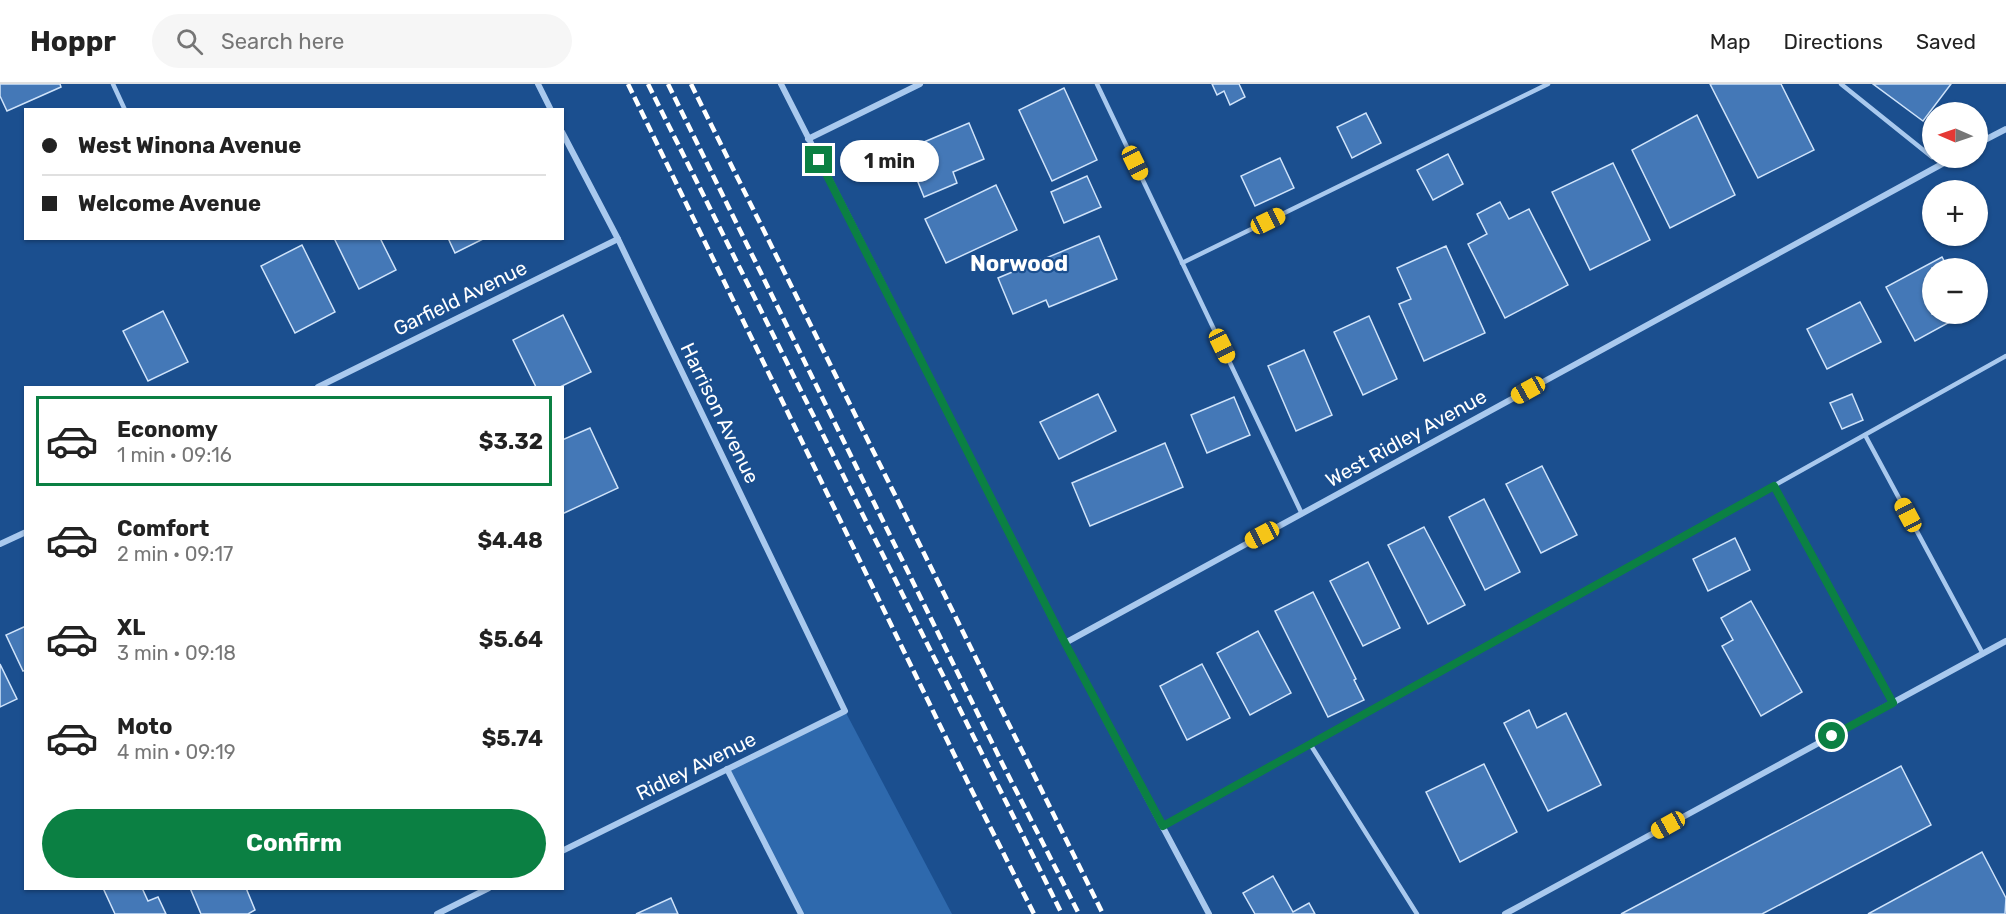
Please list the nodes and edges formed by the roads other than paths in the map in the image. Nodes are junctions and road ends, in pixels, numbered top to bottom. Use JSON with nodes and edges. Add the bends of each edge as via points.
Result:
{"nodes":[{"id":1,"x":113,"y":84,"type":"edge"},
{"id":2,"x":538,"y":84,"type":"edge"},
{"id":3,"x":781,"y":84,"type":"edge"},
{"id":4,"x":920,"y":84,"type":"edge"},
{"id":5,"x":1097,"y":84,"type":"edge"},
{"id":6,"x":1548,"y":84,"type":"edge"},
{"id":7,"x":1841,"y":84,"type":"edge"},
{"id":8,"x":124,"y":108,"type":"edge"},
{"id":9,"x":550,"y":108,"type":"edge"},
{"id":10,"x":2006,"y":129,"type":"edge"},
{"id":11,"x":564,"y":136,"type":"edge"},
{"id":12,"x":1988,"y":138,"type":"edge"},
{"id":13,"x":808,"y":139,"type":"junction"},
{"id":14,"x":1922,"y":149,"type":"edge"},
{"id":15,"x":1934,"y":168,"type":"edge"},
{"id":16,"x":618,"y":239,"type":"junction"},
{"id":17,"x":1182,"y":263,"type":"junction"},
{"id":18,"x":2006,"y":357,"type":"edge"},
{"id":19,"x":320,"y":386,"type":"edge"},
{"id":20,"x":1865,"y":435,"type":"junction"},
{"id":21,"x":1774,"y":486,"type":"junction"},
{"id":22,"x":1302,"y":513,"type":"junction"},
{"id":23,"x":24,"y":533,"type":"edge"},
{"id":24,"x":0,"y":544,"type":"edge"},
{"id":25,"x":2006,"y":641,"type":"edge"},
{"id":26,"x":1065,"y":643,"type":"junction"},
{"id":27,"x":1983,"y":654,"type":"junction"},
{"id":28,"x":1893,"y":703,"type":"junction"},
{"id":29,"x":846,"y":711,"type":"joint"},
{"id":30,"x":1310,"y":744,"type":"junction"},
{"id":31,"x":727,"y":769,"type":"junction"},
{"id":32,"x":1163,"y":826,"type":"junction"},
{"id":33,"x":564,"y":850,"type":"edge"},
{"id":34,"x":485,"y":890,"type":"edge"},
{"id":35,"x":437,"y":914,"type":"edge"},
{"id":36,"x":801,"y":914,"type":"edge"},
{"id":37,"x":1209,"y":914,"type":"edge"},
{"id":38,"x":1417,"y":914,"type":"edge"},
{"id":39,"x":1505,"y":914,"type":"edge"}],
"edges":[{"from":1,"to":8,"type":"lane"},
{"from":2,"to":9,"type":"street"},
{"from":3,"to":13,"type":"street"},
{"from":4,"to":13,"type":"street"},
{"from":5,"to":17,"type":"lane"},
{"from":6,"to":17,"type":"lane"},
{"from":7,"to":14,"type":"lane"},
{"from":10,"to":12,"type":"street"},
{"from":11,"to":16,"type":"street","name":"Harrison Avenue"},
{"from":13,"to":26,"type":"street"},
{"from":15,"to":22,"type":"street","name":"West Ridley Avenue"},
{"from":16,"to":19,"type":"street","name":"Garfield Avenue"},
{"from":16,"to":29,"type":"street","name":"Harrison Avenue"},
{"from":17,"to":22,"type":"lane"},
{"from":18,"to":20,"type":"lane"},
{"from":20,"to":21,"type":"lane"},
{"from":20,"to":27,"type":"lane"},
{"from":21,"to":28,"type":"lane"},
{"from":21,"to":30,"type":"lane"},
{"from":22,"to":26,"type":"street","name":"West Ridley Avenue"},
{"from":23,"to":24,"type":"street"},
{"from":25,"to":27,"type":"street"},
{"from":26,"to":32,"type":"street"},
{"from":27,"to":28,"type":"street"},
{"from":28,"to":39,"type":"street"},
{"from":29,"to":31,"type":"street","name":"Ridley Avenue"},
{"from":30,"to":32,"type":"lane"},
{"from":30,"to":38,"type":"lane"},
{"from":31,"to":33,"type":"street","name":"Ridley Avenue"},
{"from":31,"to":36,"type":"street"},
{"from":32,"to":37,"type":"street"},
{"from":34,"to":35,"type":"street"}]}
